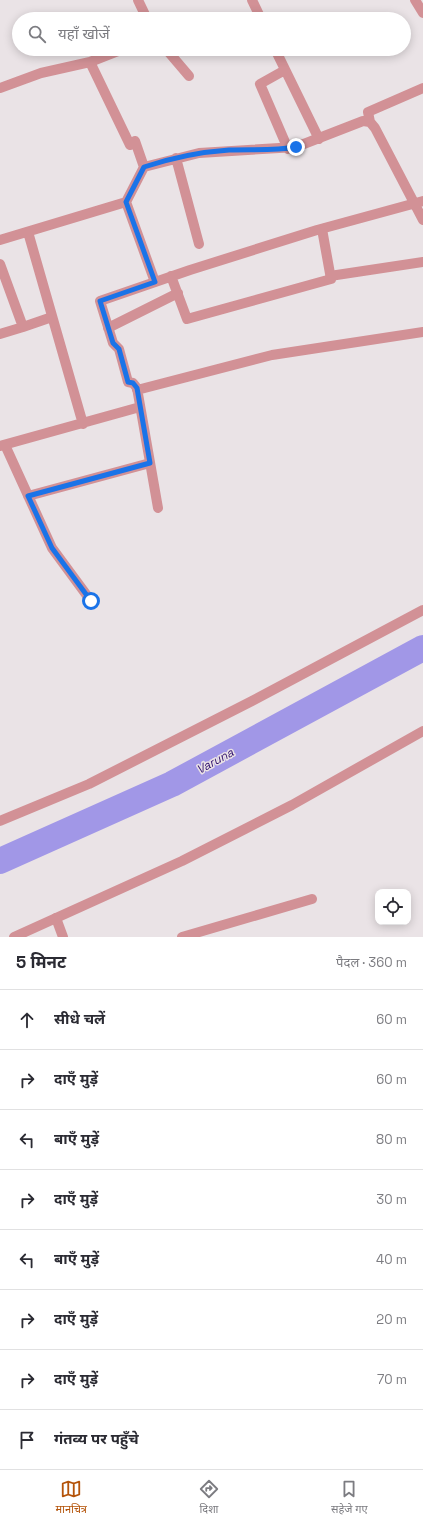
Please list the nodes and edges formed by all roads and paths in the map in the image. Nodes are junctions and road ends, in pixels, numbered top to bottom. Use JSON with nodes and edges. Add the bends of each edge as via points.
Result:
{"nodes":[{"id":1,"x":138,"y":0,"type":"edge"},
{"id":2,"x":252,"y":0,"type":"edge"},
{"id":3,"x":415,"y":0,"type":"edge"},
{"id":4,"x":144,"y":12,"type":"edge"},
{"id":5,"x":258,"y":12,"type":"edge"},
{"id":6,"x":423,"y":13,"type":"edge"},
{"id":7,"x":105,"y":56,"type":"edge"},
{"id":8,"x":172,"y":56,"type":"edge"},
{"id":9,"x":279,"y":56,"type":"edge"},
{"id":10,"x":90,"y":62,"type":"junction"},
{"id":11,"x":286,"y":70,"type":"junction"},
{"id":12,"x":189,"y":76,"type":"dead end"},
{"id":13,"x":0,"y":88,"type":"edge"},
{"id":14,"x":423,"y":88,"type":"edge"},
{"id":15,"x":370,"y":122,"type":"junction"},
{"id":16,"x":319,"y":140,"type":"junction"},
{"id":17,"x":288,"y":149,"type":"junction"},
{"id":18,"x":176,"y":158,"type":"junction"},
{"id":19,"x":144,"y":167,"type":"junction"},
{"id":20,"x":126,"y":202,"type":"junction"},
{"id":21,"x":419,"y":202,"type":"edge"},
{"id":22,"x":423,"y":220,"type":"edge"},
{"id":23,"x":322,"y":229,"type":"junction"},
{"id":24,"x":28,"y":232,"type":"junction"},
{"id":25,"x":0,"y":240,"type":"edge"},
{"id":26,"x":199,"y":244,"type":"dead end"},
{"id":27,"x":423,"y":262,"type":"edge"},
{"id":28,"x":0,"y":264,"type":"edge"},
{"id":29,"x":172,"y":276,"type":"junction"},
{"id":30,"x":330,"y":276,"type":"junction"},
{"id":31,"x":155,"y":282,"type":"junction"},
{"id":32,"x":178,"y":293,"type":"junction"},
{"id":33,"x":52,"y":317,"type":"junction"},
{"id":34,"x":23,"y":327,"type":"junction"},
{"id":35,"x":108,"y":328,"type":"junction"},
{"id":36,"x":423,"y":332,"type":"edge"},
{"id":37,"x":0,"y":334,"type":"edge"},
{"id":38,"x":137,"y":390,"type":"junction"},
{"id":39,"x":140,"y":407,"type":"junction"},
{"id":40,"x":83,"y":424,"type":"junction"},
{"id":41,"x":3,"y":445,"type":"edge"},
{"id":42,"x":150,"y":463,"type":"junction"},
{"id":43,"x":28,"y":496,"type":"junction"},
{"id":44,"x":158,"y":508,"type":"dead end"},
{"id":45,"x":91,"y":601,"type":"dead end"},
{"id":46,"x":423,"y":610,"type":"edge"},
{"id":47,"x":423,"y":731,"type":"edge"},
{"id":48,"x":0,"y":821,"type":"edge"},
{"id":49,"x":312,"y":898,"type":"dead end"},
{"id":50,"x":56,"y":918,"type":"junction"},
{"id":51,"x":14,"y":937,"type":"edge"},
{"id":52,"x":63,"y":937,"type":"edge"},
{"id":53,"x":182,"y":937,"type":"edge"}],
"edges":[{"from":1,"to":4,"type":"street"},
{"from":2,"to":5,"type":"street"},
{"from":3,"to":6,"type":"street"},
{"from":7,"to":10,"type":"street"},
{"from":8,"to":12,"type":"street"},
{"from":9,"to":11,"type":"street"},
{"from":10,"to":13,"type":"street","via":[[41,73]]},
{"from":10,"to":19,"type":"street","via":[[130,145],[135,141]]},
{"from":11,"to":16,"type":"street"},
{"from":11,"to":17,"type":"street","via":[[260,84]]},
{"from":14,"to":15,"type":"street","via":[[368,112]]},
{"from":15,"to":16,"type":"street","via":[[363,121]]},
{"from":15,"to":21,"type":"street"},
{"from":16,"to":17,"type":"street"},
{"from":17,"to":18,"type":"street","via":[[217,151]]},
{"from":18,"to":19,"type":"street"},
{"from":18,"to":26,"type":"street"},
{"from":19,"to":20,"type":"street"},
{"from":20,"to":24,"type":"street"},
{"from":20,"to":31,"type":"street"},
{"from":21,"to":22,"type":"street"},
{"from":21,"to":23,"type":"street"},
{"from":23,"to":29,"type":"street"},
{"from":23,"to":30,"type":"street"},
{"from":24,"to":25,"type":"street"},
{"from":24,"to":33,"type":"street"},
{"from":27,"to":30,"type":"street"},
{"from":28,"to":34,"type":"street"},
{"from":29,"to":31,"type":"street"},
{"from":29,"to":32,"type":"street"},
{"from":30,"to":32,"type":"street","via":[[331,279],[187,319]]},
{"from":31,"to":35,"type":"street","via":[[100,301]]},
{"from":32,"to":35,"type":"street"},
{"from":33,"to":34,"type":"street"},
{"from":33,"to":40,"type":"street"},
{"from":34,"to":37,"type":"street"},
{"from":35,"to":38,"type":"street","via":[[113,343],[119,349],[128,382],[134,384]]},
{"from":36,"to":38,"type":"street","via":[[272,355]]},
{"from":38,"to":39,"type":"street"},
{"from":39,"to":40,"type":"street"},
{"from":39,"to":42,"type":"street"},
{"from":40,"to":41,"type":"street"},
{"from":41,"to":43,"type":"street"},
{"from":42,"to":43,"type":"street"},
{"from":42,"to":44,"type":"street"},
{"from":43,"to":45,"type":"street","via":[[52,548]]},
{"from":46,"to":48,"type":"street","via":[[89,784]]},
{"from":47,"to":50,"type":"street","via":[[245,829],[182,861]]},
{"from":49,"to":53,"type":"street"},
{"from":50,"to":51,"type":"street"},
{"from":50,"to":52,"type":"street"}]}
